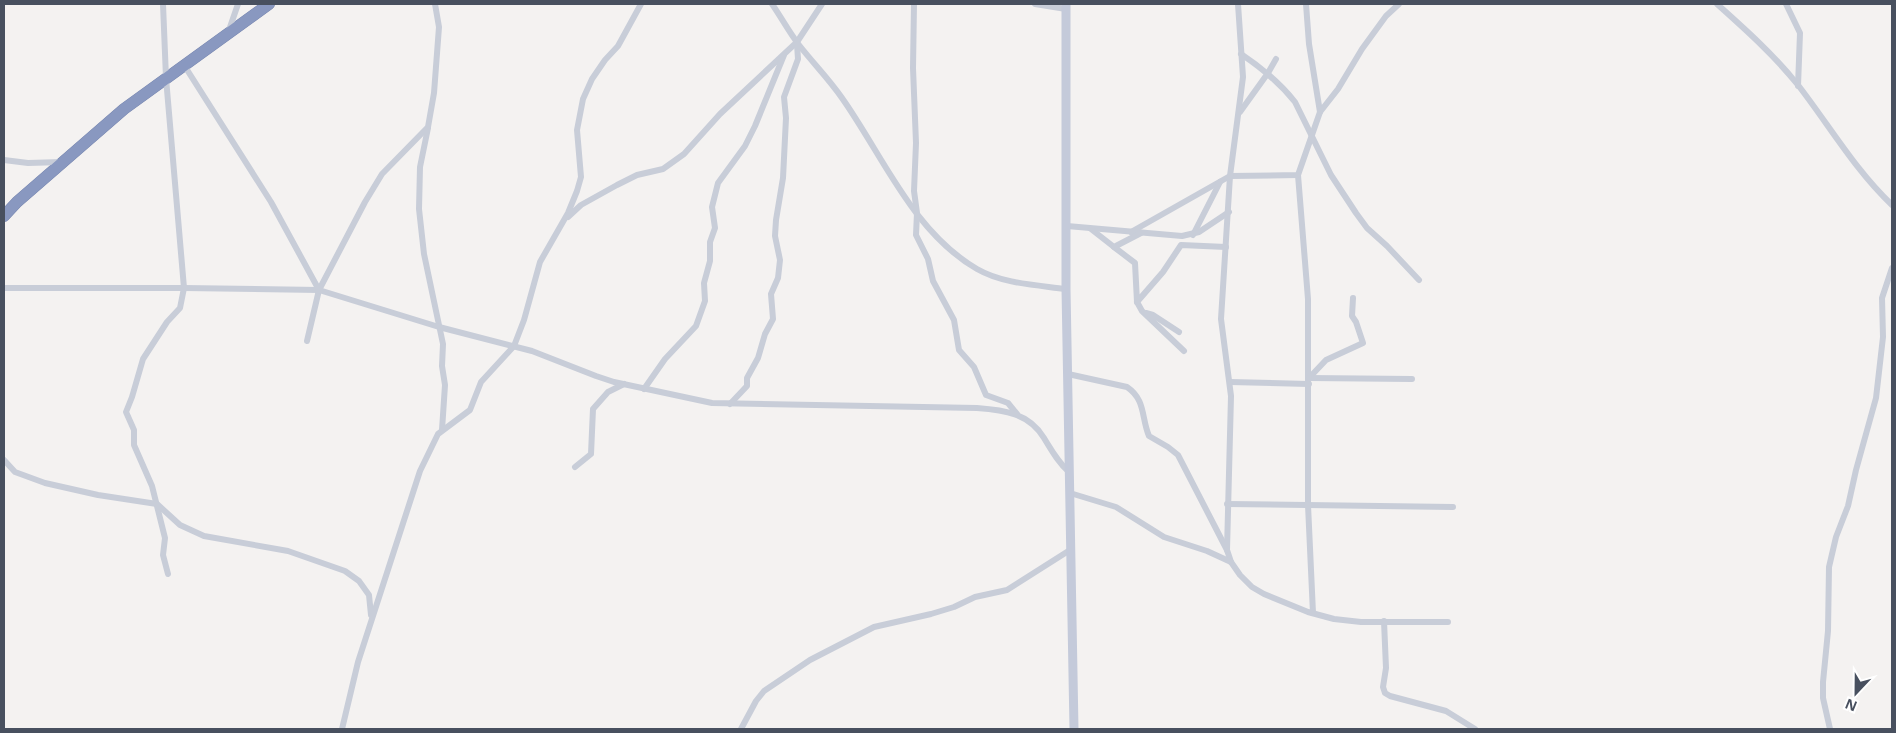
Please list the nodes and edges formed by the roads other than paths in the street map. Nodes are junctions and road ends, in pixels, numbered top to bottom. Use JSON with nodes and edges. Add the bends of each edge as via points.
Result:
{"nodes":[{"id":1,"x":163,"y":4,"type":"edge"},
{"id":2,"x":238,"y":4,"type":"edge"},
{"id":3,"x":268,"y":4,"type":"edge"},
{"id":4,"x":435,"y":4,"type":"edge"},
{"id":5,"x":641,"y":4,"type":"edge"},
{"id":6,"x":772,"y":4,"type":"edge"},
{"id":7,"x":822,"y":4,"type":"edge"},
{"id":8,"x":914,"y":4,"type":"edge"},
{"id":9,"x":1035,"y":4,"type":"edge"},
{"id":10,"x":1238,"y":4,"type":"edge"},
{"id":11,"x":1306,"y":4,"type":"edge"},
{"id":12,"x":1399,"y":4,"type":"edge"},
{"id":13,"x":1717,"y":4,"type":"edge"},
{"id":14,"x":1786,"y":4,"type":"edge"},
{"id":15,"x":1066,"y":7,"type":"edge"},
{"id":16,"x":227,"y":34,"type":"junction"},
{"id":17,"x":797,"y":42,"type":"junction"},
{"id":18,"x":1241,"y":54,"type":"junction"},
{"id":19,"x":784,"y":55,"type":"junction"},
{"id":20,"x":1276,"y":59,"type":"dead end"},
{"id":21,"x":184,"y":65,"type":"junction"},
{"id":22,"x":1268,"y":73,"type":"junction"},
{"id":23,"x":166,"y":78,"type":"junction"},
{"id":24,"x":1798,"y":86,"type":"junction"},
{"id":25,"x":1320,"y":112,"type":"junction"},
{"id":26,"x":1238,"y":114,"type":"junction"},
{"id":27,"x":428,"y":127,"type":"junction"},
{"id":28,"x":1312,"y":138,"type":"junction"},
{"id":29,"x":4,"y":160,"type":"edge"},
{"id":30,"x":63,"y":162,"type":"junction"},
{"id":31,"x":1230,"y":176,"type":"junction"},
{"id":32,"x":1298,"y":176,"type":"junction"},
{"id":33,"x":1220,"y":181,"type":"junction"},
{"id":34,"x":1892,"y":205,"type":"edge"},
{"id":35,"x":917,"y":212,"type":"junction"},
{"id":36,"x":1229,"y":212,"type":"junction"},
{"id":37,"x":4,"y":216,"type":"edge"},
{"id":38,"x":560,"y":225,"type":"junction"},
{"id":39,"x":1067,"y":226,"type":"junction"},
{"id":40,"x":1090,"y":228,"type":"junction"},
{"id":41,"x":1131,"y":232,"type":"junction"},
{"id":42,"x":1142,"y":233,"type":"junction"},
{"id":43,"x":1193,"y":235,"type":"junction"},
{"id":44,"x":1114,"y":247,"type":"junction"},
{"id":45,"x":1226,"y":247,"type":"junction"},
{"id":46,"x":1892,"y":268,"type":"edge"},
{"id":47,"x":1419,"y":280,"type":"dead end"},
{"id":48,"x":4,"y":288,"type":"edge"},
{"id":49,"x":184,"y":288,"type":"junction"},
{"id":50,"x":1066,"y":288,"type":"junction"},
{"id":51,"x":319,"y":290,"type":"junction"},
{"id":52,"x":1353,"y":298,"type":"dead end"},
{"id":53,"x":1137,"y":302,"type":"junction"},
{"id":54,"x":1144,"y":313,"type":"junction"},
{"id":55,"x":439,"y":327,"type":"junction"},
{"id":56,"x":1179,"y":332,"type":"dead end"},
{"id":57,"x":307,"y":341,"type":"dead end"},
{"id":58,"x":514,"y":346,"type":"junction"},
{"id":59,"x":1184,"y":351,"type":"dead end"},
{"id":60,"x":1068,"y":374,"type":"junction"},
{"id":61,"x":1412,"y":380,"type":"dead end"},
{"id":62,"x":1309,"y":381,"type":"junction"},
{"id":63,"x":1230,"y":382,"type":"junction"},
{"id":64,"x":624,"y":384,"type":"junction"},
{"id":65,"x":644,"y":389,"type":"junction"},
{"id":66,"x":730,"y":404,"type":"junction"},
{"id":67,"x":1017,"y":414,"type":"junction"},
{"id":68,"x":442,"y":430,"type":"junction"},
{"id":69,"x":4,"y":460,"type":"edge"},
{"id":70,"x":575,"y":467,"type":"dead end"},
{"id":71,"x":1069,"y":472,"type":"junction"},
{"id":72,"x":1070,"y":492,"type":"junction"},
{"id":73,"x":157,"y":504,"type":"junction"},
{"id":74,"x":1227,"y":504,"type":"junction"},
{"id":75,"x":1308,"y":505,"type":"junction"},
{"id":76,"x":1453,"y":507,"type":"dead end"},
{"id":77,"x":1070,"y":550,"type":"junction"},
{"id":78,"x":1226,"y":550,"type":"junction"},
{"id":79,"x":1230,"y":562,"type":"junction"},
{"id":80,"x":168,"y":574,"type":"dead end"},
{"id":81,"x":1314,"y":613,"type":"junction"},
{"id":82,"x":372,"y":619,"type":"junction"},
{"id":83,"x":1384,"y":621,"type":"junction"},
{"id":84,"x":1448,"y":622,"type":"dead end"},
{"id":85,"x":342,"y":729,"type":"edge"},
{"id":86,"x":741,"y":729,"type":"edge"},
{"id":87,"x":1074,"y":729,"type":"edge"},
{"id":88,"x":1475,"y":729,"type":"edge"},
{"id":89,"x":1830,"y":729,"type":"edge"}],
"edges":[{"from":1,"to":23,"type":"street"},
{"from":2,"to":16,"type":"street"},
{"from":3,"to":16,"type":"highway"},
{"from":4,"to":27,"type":"street","via":[[439,27]]},
{"from":5,"to":38,"type":"street","via":[[626,34],[598,69],[583,99],[577,130],[581,177],[573,202]]},
{"from":6,"to":17,"type":"street"},
{"from":7,"to":17,"type":"street"},
{"from":8,"to":35,"type":"street","via":[[914,191]]},
{"from":9,"to":15,"type":"street"},
{"from":10,"to":18,"type":"street"},
{"from":11,"to":25,"type":"street"},
{"from":12,"to":25,"type":"street","via":[[1386,16]]},
{"from":13,"to":24,"type":"street","via":[[1753,36]]},
{"from":14,"to":24,"type":"street","via":[[1800,33]]},
{"from":15,"to":39,"type":"main road"},
{"from":16,"to":21,"type":"highway"},
{"from":17,"to":19,"type":"street"},
{"from":17,"to":35,"type":"street","via":[[843,99]]},
{"from":17,"to":66,"type":"street","via":[[798,59],[784,96],[783,178],[775,236],[780,260],[778,278],[771,294],[773,319],[747,378],[747,386]]},
{"from":18,"to":22,"type":"street"},
{"from":18,"to":26,"type":"street"},
{"from":19,"to":38,"type":"street","via":[[720,114],[684,154],[663,169],[636,175],[580,205]]},
{"from":19,"to":65,"type":"street","via":[[755,126],[718,183],[712,207],[715,228],[704,283],[705,301],[696,326],[665,359]]},
{"from":20,"to":22,"type":"street"},
{"from":21,"to":23,"type":"highway"},
{"from":21,"to":51,"type":"street","via":[[271,202]]},
{"from":22,"to":26,"type":"street"},
{"from":22,"to":28,"type":"street","via":[[1295,102]]},
{"from":23,"to":30,"type":"highway","via":[[124,109]]},
{"from":23,"to":49,"type":"street"},
{"from":24,"to":34,"type":"street","via":[[1853,162]]},
{"from":25,"to":28,"type":"street"},
{"from":26,"to":31,"type":"street"},
{"from":27,"to":51,"type":"street","via":[[382,174]]},
{"from":27,"to":55,"type":"street","via":[[420,167],[418,209]]},
{"from":28,"to":32,"type":"street"},
{"from":28,"to":47,"type":"street","via":[[1331,175],[1367,228]]},
{"from":29,"to":30,"type":"street"},
{"from":30,"to":37,"type":"highway"},
{"from":31,"to":32,"type":"street"},
{"from":31,"to":33,"type":"street"},
{"from":31,"to":36,"type":"street"},
{"from":32,"to":62,"type":"street","via":[[1308,299]]},
{"from":33,"to":41,"type":"street"},
{"from":33,"to":43,"type":"street"},
{"from":35,"to":50,"type":"street","via":[[946,246],[978,270],[1017,282]]},
{"from":35,"to":67,"type":"street","via":[[916,235],[928,259],[933,281],[954,320],[959,350],[974,367],[986,395],[1008,403]]},
{"from":36,"to":43,"type":"street"},
{"from":36,"to":45,"type":"street"},
{"from":38,"to":58,"type":"street","via":[[540,262]]},
{"from":39,"to":40,"type":"street"},
{"from":39,"to":50,"type":"main road"},
{"from":40,"to":41,"type":"street"},
{"from":40,"to":44,"type":"street"},
{"from":41,"to":42,"type":"street"},
{"from":42,"to":43,"type":"street"},
{"from":42,"to":44,"type":"street"},
{"from":44,"to":53,"type":"street","via":[[1135,263]]},
{"from":45,"to":53,"type":"street","via":[[1181,245]]},
{"from":45,"to":63,"type":"street","via":[[1221,319]]},
{"from":46,"to":89,"type":"street","via":[[1882,298],[1883,337],[1876,398],[1829,567],[1823,698]]},
{"from":48,"to":49,"type":"street"},
{"from":49,"to":51,"type":"street"},
{"from":49,"to":73,"type":"street","via":[[180,308],[143,359],[126,412],[134,430],[134,445]]},
{"from":50,"to":60,"type":"main road"},
{"from":51,"to":55,"type":"street"},
{"from":51,"to":57,"type":"street"},
{"from":52,"to":62,"type":"street","via":[[1352,316],[1363,344],[1326,360]]},
{"from":53,"to":54,"type":"street"},
{"from":54,"to":56,"type":"street","via":[[1153,315]]},
{"from":54,"to":59,"type":"street"},
{"from":55,"to":58,"type":"street"},
{"from":55,"to":68,"type":"street","via":[[445,385]]},
{"from":58,"to":64,"type":"street"},
{"from":58,"to":68,"type":"street","via":[[481,382],[466,415]]},
{"from":60,"to":71,"type":"main road"},
{"from":60,"to":78,"type":"street","via":[[1127,387],[1135,392],[1141,402],[1148,436],[1178,456]]},
{"from":61,"to":62,"type":"street"},
{"from":62,"to":63,"type":"street"},
{"from":62,"to":75,"type":"street"},
{"from":63,"to":74,"type":"street"},
{"from":64,"to":65,"type":"street"},
{"from":64,"to":70,"type":"street","via":[[608,392],[594,409],[591,454]]},
{"from":65,"to":66,"type":"street"},
{"from":66,"to":67,"type":"street","via":[[977,408]]},
{"from":67,"to":71,"type":"street","via":[[1038,429],[1059,463]]},
{"from":68,"to":82,"type":"street","via":[[420,471]]},
{"from":69,"to":73,"type":"street","via":[[15,472],[45,483]]},
{"from":71,"to":72,"type":"main road"},
{"from":72,"to":77,"type":"main road"},
{"from":72,"to":79,"type":"street","via":[[1116,507],[1164,537]]},
{"from":73,"to":80,"type":"street","via":[[165,538],[163,555]]},
{"from":73,"to":82,"type":"street","via":[[173,521],[195,533],[288,551],[345,570],[369,595]]},
{"from":74,"to":75,"type":"street"},
{"from":74,"to":78,"type":"street"},
{"from":75,"to":76,"type":"street"},
{"from":75,"to":81,"type":"street"},
{"from":77,"to":86,"type":"street","via":[[1007,590],[976,597],[931,614],[876,626],[831,648],[764,691]]},
{"from":77,"to":87,"type":"main road"},
{"from":78,"to":79,"type":"street"},
{"from":79,"to":81,"type":"street","via":[[1252,587]]},
{"from":81,"to":83,"type":"street","via":[[1334,619]]},
{"from":82,"to":85,"type":"street"},
{"from":83,"to":84,"type":"street"},
{"from":83,"to":88,"type":"street","via":[[1385,693],[1446,711]]}]}
